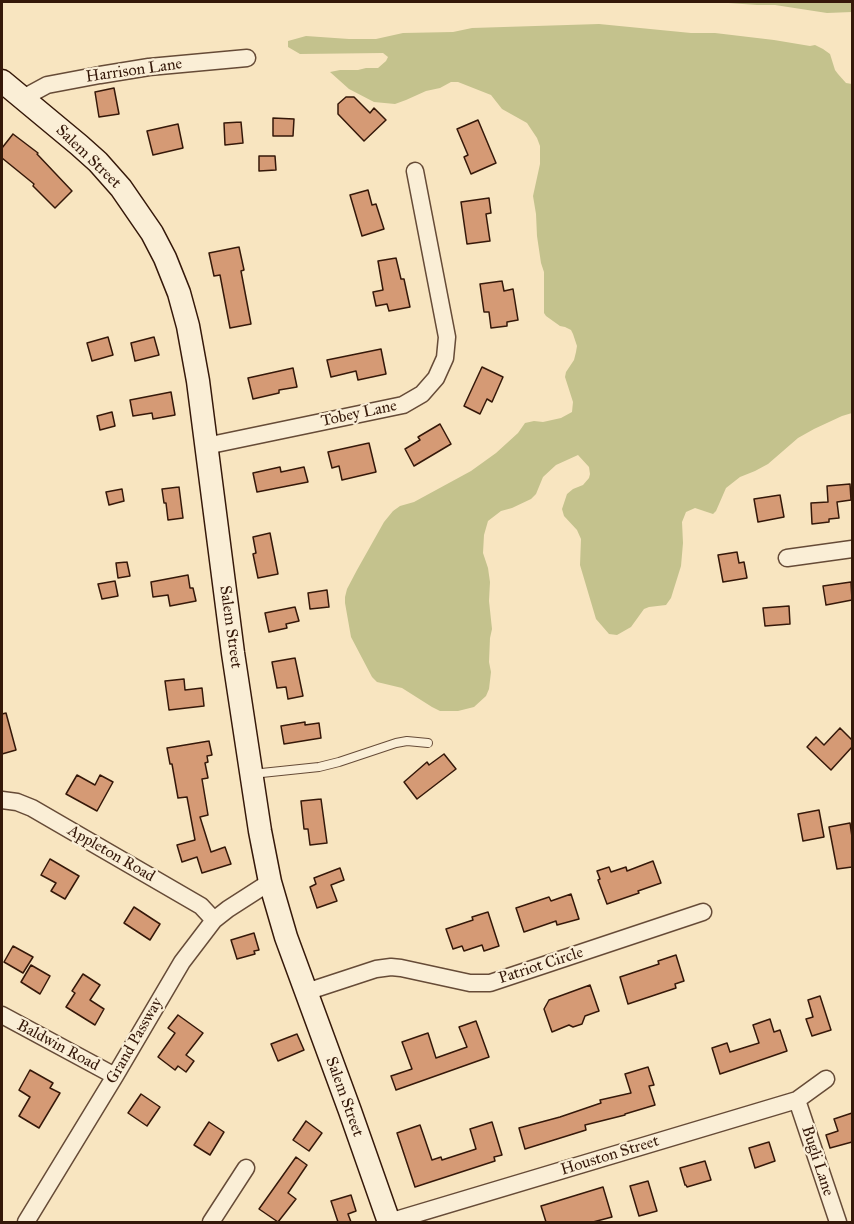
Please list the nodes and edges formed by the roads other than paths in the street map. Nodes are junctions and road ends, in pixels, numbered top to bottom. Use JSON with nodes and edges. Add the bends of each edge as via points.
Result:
{"nodes":[{"id":1,"x":248,"y":58,"type":"dead end"},
{"id":2,"x":8,"y":89,"type":"edge"},
{"id":3,"x":415,"y":171,"type":"dead end"},
{"id":4,"x":206,"y":446,"type":"junction"},
{"id":5,"x":852,"y":549,"type":"edge"},
{"id":6,"x":787,"y":558,"type":"dead end"},
{"id":7,"x":428,"y":743,"type":"dead end"},
{"id":8,"x":251,"y":774,"type":"junction"},
{"id":9,"x":2,"y":800,"type":"edge"},
{"id":10,"x":270,"y":882,"type":"junction"},
{"id":11,"x":703,"y":912,"type":"dead end"},
{"id":12,"x":214,"y":920,"type":"junction"},
{"id":13,"x":306,"y":992,"type":"junction"},
{"id":14,"x":2,"y":1015,"type":"edge"},
{"id":15,"x":115,"y":1076,"type":"junction"},
{"id":16,"x":826,"y":1079,"type":"dead end"},
{"id":17,"x":797,"y":1100,"type":"junction"},
{"id":18,"x":246,"y":1168,"type":"dead end"},
{"id":19,"x":26,"y":1222,"type":"edge"},
{"id":20,"x":210,"y":1222,"type":"edge"},
{"id":21,"x":389,"y":1222,"type":"edge"},
{"id":22,"x":838,"y":1222,"type":"edge"}],
"edges":[{"from":1,"to":2,"type":"street","name":"Harrison Lane","via":[[149,67]]},
{"from":2,"to":4,"type":"main road","name":"Salem Street","via":[[110,175],[152,233],[182,302]]},
{"from":3,"to":4,"type":"street","name":"Tobey Lane","via":[[447,337],[445,358],[436,378],[422,394],[403,405]]},
{"from":4,"to":8,"type":"main road","name":"Salem Street"},
{"from":5,"to":6,"type":"street"},
{"from":7,"to":8,"type":"lane","via":[[407,741],[319,767]]},
{"from":8,"to":10,"type":"main road","name":"Salem Street"},
{"from":9,"to":12,"type":"street","name":"Appleton Road","via":[[32,808],[198,905]]},
{"from":10,"to":12,"type":"street","name":"Grand Passway"},
{"from":10,"to":13,"type":"main road","name":"Salem Street"},
{"from":11,"to":13,"type":"street","name":"Patriot Circle","via":[[495,982],[470,983],[391,967]]},
{"from":12,"to":15,"type":"street","name":"Grand Passway","via":[[182,962]]},
{"from":13,"to":21,"type":"main road","name":"Salem Street"},
{"from":14,"to":15,"type":"street","name":"Baldwin Road"},
{"from":15,"to":19,"type":"street","name":"Grand Passway"},
{"from":16,"to":17,"type":"street","name":"Houston Street"},
{"from":17,"to":21,"type":"street","name":"Houston Street"},
{"from":17,"to":22,"type":"street","name":"Bugli Lane"},
{"from":18,"to":20,"type":"street"}]}
